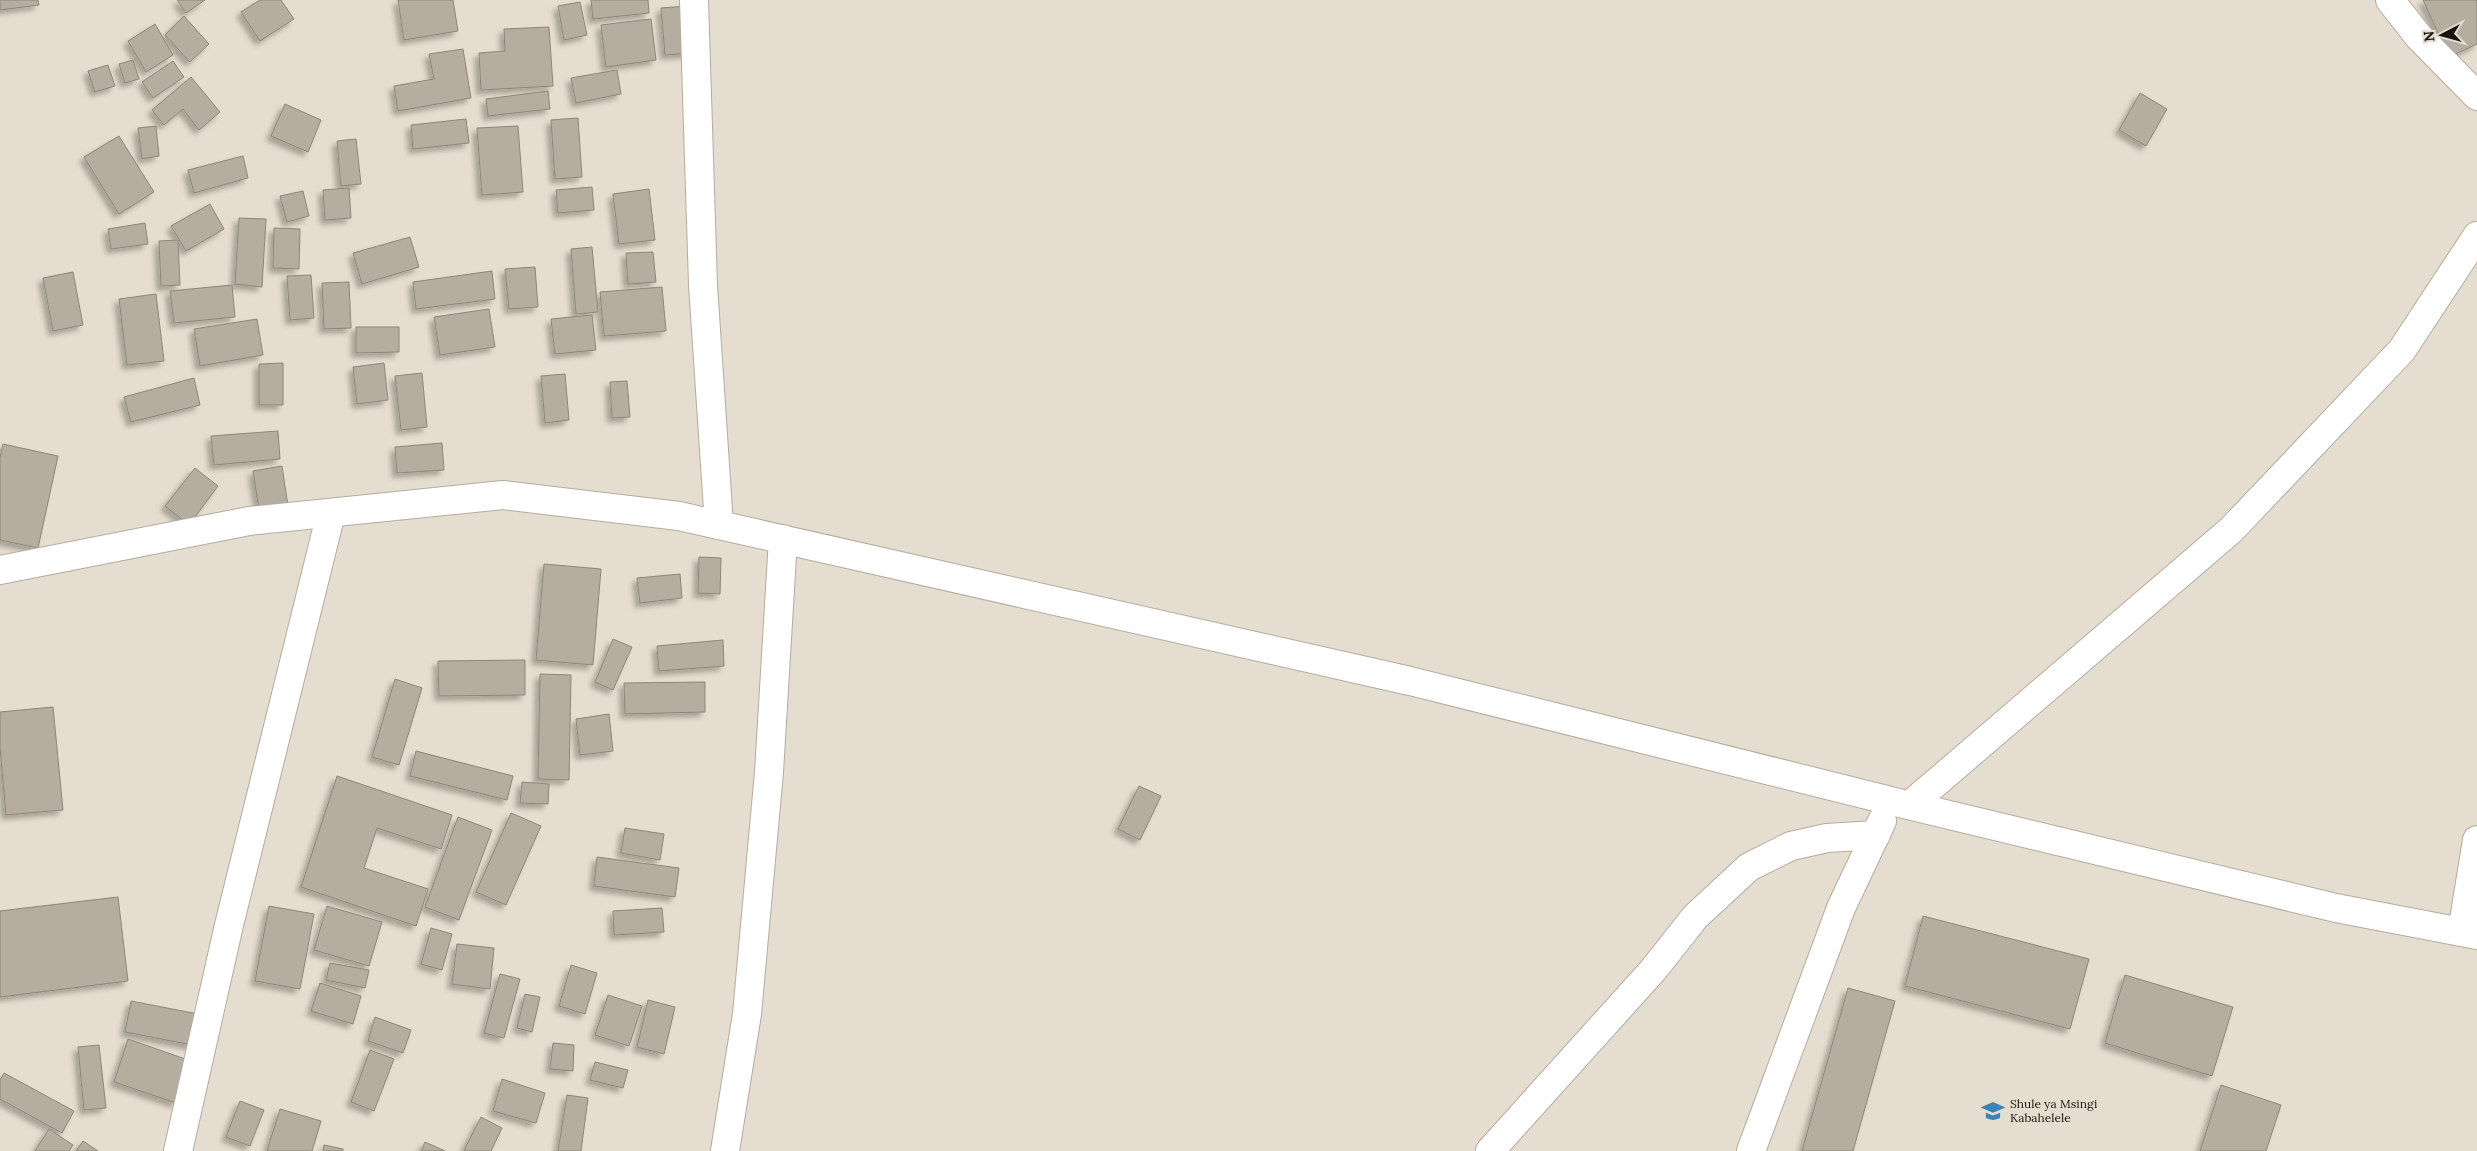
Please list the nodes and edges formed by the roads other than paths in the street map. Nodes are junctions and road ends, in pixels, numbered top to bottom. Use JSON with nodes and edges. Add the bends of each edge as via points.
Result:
{"nodes":[{"id":1,"x":694,"y":0,"type":"edge"},
{"id":2,"x":2390,"y":0,"type":"edge"},
{"id":3,"x":2477,"y":96,"type":"edge"},
{"id":4,"x":2477,"y":236,"type":"edge"},
{"id":5,"x":331,"y":513,"type":"junction"},
{"id":6,"x":719,"y":525,"type":"junction"},
{"id":7,"x":783,"y":539,"type":"junction"},
{"id":8,"x":0,"y":570,"type":"edge"},
{"id":9,"x":1900,"y":803,"type":"junction"},
{"id":10,"x":1876,"y":835,"type":"junction"},
{"id":11,"x":2477,"y":840,"type":"edge"},
{"id":12,"x":2470,"y":933,"type":"edge"},
{"id":13,"x":178,"y":1151,"type":"edge"},
{"id":14,"x":725,"y":1151,"type":"edge"},
{"id":15,"x":1490,"y":1151,"type":"edge"},
{"id":16,"x":1751,"y":1151,"type":"edge"}],
"edges":[{"from":1,"to":6,"type":"street","via":[[703,285]]},
{"from":2,"to":3,"type":"street","via":[[2419,37]]},
{"from":4,"to":9,"type":"street","via":[[2402,350],[2232,530]]},
{"from":5,"to":6,"type":"street","via":[[503,494],[679,516]]},
{"from":5,"to":8,"type":"street","via":[[250,521]]},
{"from":5,"to":13,"type":"street","via":[[229,925]]},
{"from":6,"to":7,"type":"street"},
{"from":7,"to":9,"type":"street","via":[[1400,679]]},
{"from":7,"to":14,"type":"street","via":[[769,772],[747,1014]]},
{"from":9,"to":10,"type":"street"},
{"from":9,"to":12,"type":"street","via":[[2336,908]]},
{"from":10,"to":15,"type":"street","via":[[1827,838],[1791,846],[1749,867],[1694,917],[1654,969]]},
{"from":10,"to":16,"type":"street","via":[[1841,908]]},
{"from":11,"to":12,"type":"street"}]}
